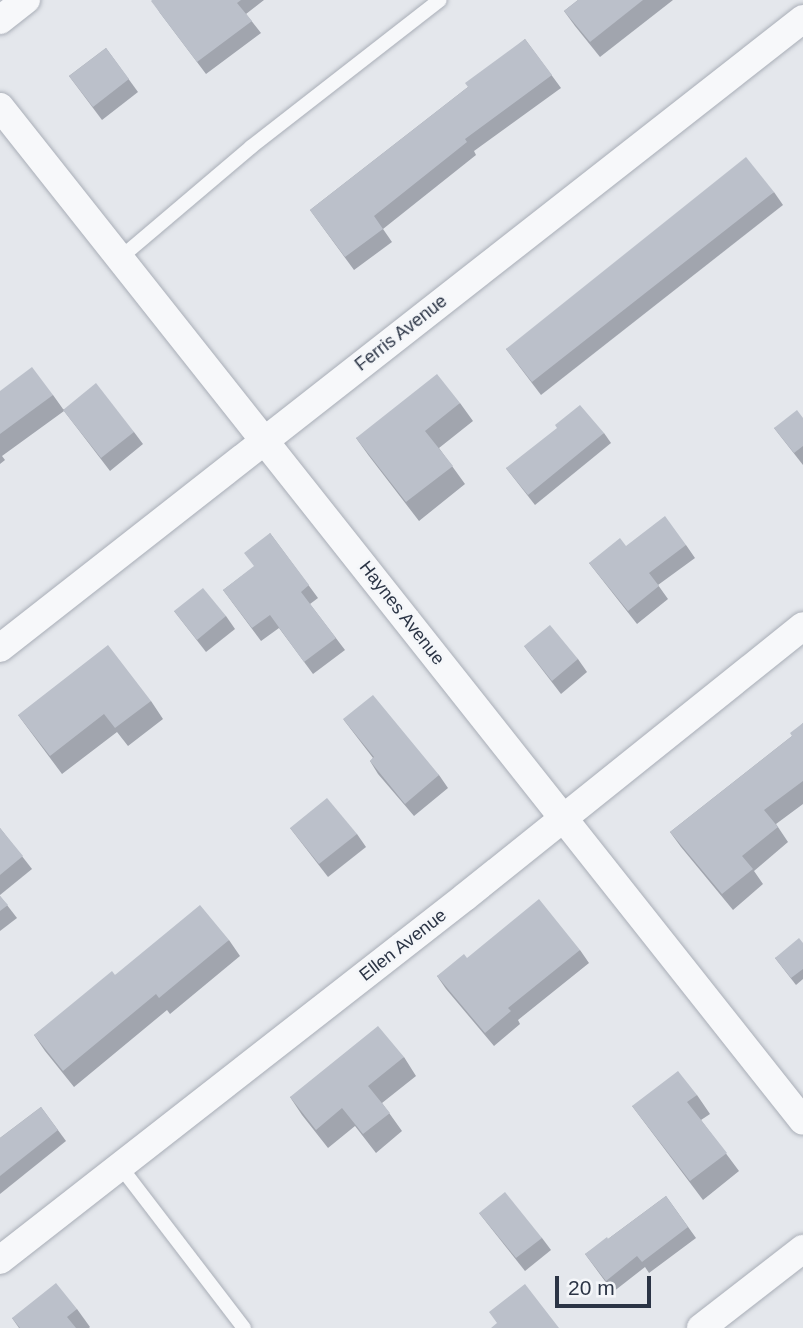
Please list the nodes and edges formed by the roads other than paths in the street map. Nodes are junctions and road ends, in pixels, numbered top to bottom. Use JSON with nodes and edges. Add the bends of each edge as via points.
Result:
{"nodes":[{"id":1,"x":26,"y":0,"type":"edge"},
{"id":2,"x":440,"y":0,"type":"edge"},
{"id":3,"x":803,"y":19,"type":"edge"},
{"id":4,"x":0,"y":20,"type":"edge"},
{"id":5,"x":0,"y":107,"type":"edge"},
{"id":6,"x":119,"y":259,"type":"junction"},
{"id":7,"x":264,"y":442,"type":"junction"},
{"id":8,"x":803,"y":626,"type":"edge"},
{"id":9,"x":0,"y":648,"type":"edge"},
{"id":10,"x":564,"y":816,"type":"junction"},
{"id":11,"x":803,"y":1121,"type":"edge"},
{"id":12,"x":120,"y":1166,"type":"junction"},
{"id":13,"x":803,"y":1249,"type":"edge"},
{"id":14,"x":0,"y":1260,"type":"edge"},
{"id":15,"x":244,"y":1328,"type":"edge"},
{"id":16,"x":701,"y":1328,"type":"edge"}],
"edges":[{"from":1,"to":4,"type":"street"},
{"from":2,"to":6,"type":"lane","via":[[251,147]]},
{"from":3,"to":7,"type":"street","name":"Ferris Avenue"},
{"from":5,"to":6,"type":"street","name":"Haynes Avenue"},
{"from":6,"to":7,"type":"street","name":"Haynes Avenue"},
{"from":7,"to":9,"type":"street","name":"Ferris Avenue"},
{"from":7,"to":10,"type":"street","name":"Haynes Avenue"},
{"from":8,"to":10,"type":"street","name":"Ellen Avenue"},
{"from":10,"to":11,"type":"street","name":"Haynes Avenue"},
{"from":10,"to":12,"type":"street","name":"Ellen Avenue"},
{"from":12,"to":14,"type":"street","name":"Ellen Avenue"},
{"from":12,"to":15,"type":"lane"},
{"from":13,"to":16,"type":"street"}]}
